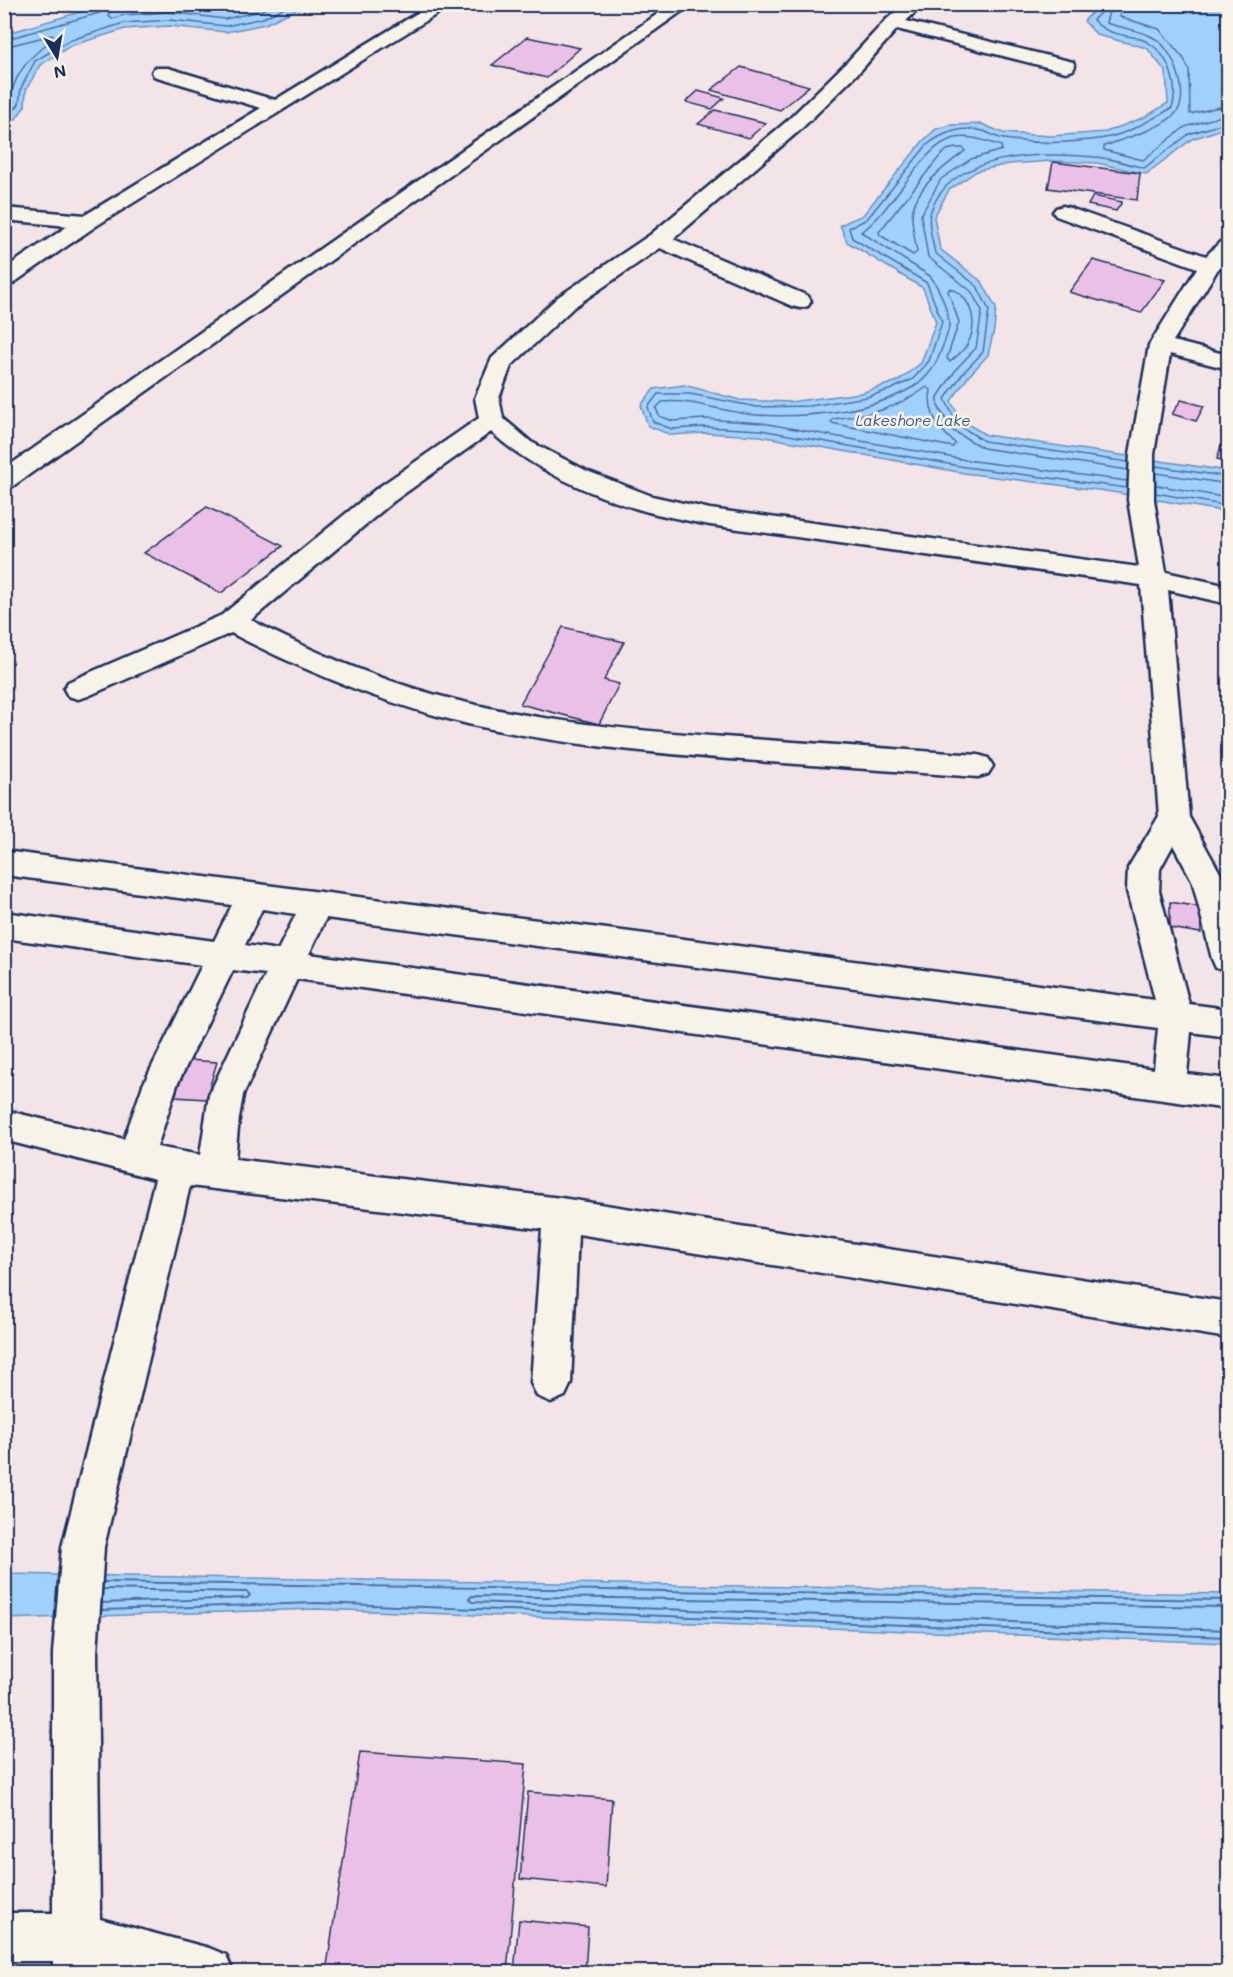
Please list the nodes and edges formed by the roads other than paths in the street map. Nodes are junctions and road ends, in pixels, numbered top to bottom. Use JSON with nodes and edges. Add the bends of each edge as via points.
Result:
{"nodes":[{"id":1,"x":445,"y":4,"type":"edge"},
{"id":2,"x":684,"y":4,"type":"edge"},
{"id":3,"x":916,"y":4,"type":"edge"},
{"id":4,"x":893,"y":23,"type":"junction"},
{"id":5,"x":1066,"y":66,"type":"dead end"},
{"id":6,"x":161,"y":72,"type":"dead end"},
{"id":7,"x":277,"y":107,"type":"junction"},
{"id":8,"x":1063,"y":212,"type":"dead end"},
{"id":9,"x":4,"y":214,"type":"edge"},
{"id":10,"x":89,"y":222,"type":"junction"},
{"id":11,"x":658,"y":240,"type":"junction"},
{"id":12,"x":1228,"y":247,"type":"edge"},
{"id":13,"x":1210,"y":265,"type":"junction"},
{"id":14,"x":4,"y":279,"type":"edge"},
{"id":15,"x":800,"y":301,"type":"dead end"},
{"id":16,"x":1160,"y":345,"type":"junction"},
{"id":17,"x":1228,"y":362,"type":"edge"},
{"id":18,"x":492,"y":420,"type":"junction"},
{"id":19,"x":4,"y":482,"type":"edge"},
{"id":20,"x":1154,"y":578,"type":"junction"},
{"id":21,"x":1228,"y":595,"type":"edge"},
{"id":22,"x":232,"y":622,"type":"junction"},
{"id":23,"x":78,"y":688,"type":"dead end"},
{"id":24,"x":978,"y":766,"type":"dead end"},
{"id":25,"x":1174,"y":817,"type":"junction"},
{"id":26,"x":4,"y":863,"type":"edge"},
{"id":27,"x":253,"y":896,"type":"junction"},
{"id":28,"x":316,"y":904,"type":"junction"},
{"id":29,"x":4,"y":925,"type":"edge"},
{"id":30,"x":222,"y":955,"type":"junction"},
{"id":31,"x":1228,"y":959,"type":"edge"},
{"id":32,"x":286,"y":964,"type":"junction"},
{"id":33,"x":1176,"y":1016,"type":"junction"},
{"id":34,"x":1228,"y":1023,"type":"edge"},
{"id":35,"x":1169,"y":1086,"type":"junction"},
{"id":36,"x":1228,"y":1094,"type":"edge"},
{"id":37,"x":4,"y":1125,"type":"edge"},
{"id":38,"x":135,"y":1157,"type":"junction"},
{"id":39,"x":176,"y":1168,"type":"junction"},
{"id":40,"x":216,"y":1174,"type":"junction"},
{"id":41,"x":561,"y":1215,"type":"junction"},
{"id":42,"x":1228,"y":1320,"type":"edge"},
{"id":43,"x":551,"y":1383,"type":"dead end"},
{"id":44,"x":4,"y":1937,"type":"edge"},
{"id":45,"x":77,"y":1955,"type":"edge"},
{"id":46,"x":209,"y":1972,"type":"edge"}],
"edges":[{"from":1,"to":7,"type":"street"},
{"from":2,"to":19,"type":"street"},
{"from":3,"to":4,"type":"street"},
{"from":4,"to":5,"type":"street"},
{"from":4,"to":11,"type":"street","via":[[793,126]]},
{"from":6,"to":7,"type":"street"},
{"from":7,"to":10,"type":"street"},
{"from":8,"to":13,"type":"street"},
{"from":9,"to":10,"type":"street"},
{"from":10,"to":14,"type":"street"},
{"from":11,"to":15,"type":"street"},
{"from":11,"to":18,"type":"street","via":[[566,302],[500,363],[487,398]]},
{"from":12,"to":13,"type":"street"},
{"from":13,"to":16,"type":"street"},
{"from":16,"to":17,"type":"street"},
{"from":16,"to":20,"type":"street","via":[[1142,454],[1141,500]]},
{"from":18,"to":20,"type":"street","via":[[522,447],[578,476],[645,503],[710,516]]},
{"from":18,"to":22,"type":"street","via":[[385,495]]},
{"from":20,"to":21,"type":"street"},
{"from":20,"to":25,"type":"street"},
{"from":22,"to":23,"type":"street"},
{"from":22,"to":24,"type":"street","via":[[329,670],[507,722],[609,739]]},
{"from":25,"to":31,"type":"street","via":[[1208,880]]},
{"from":25,"to":33,"type":"street","via":[[1144,868],[1143,891]]},
{"from":26,"to":27,"type":"street"},
{"from":27,"to":28,"type":"street"},
{"from":27,"to":30,"type":"street"},
{"from":28,"to":32,"type":"street"},
{"from":28,"to":33,"type":"street"},
{"from":29,"to":30,"type":"street"},
{"from":30,"to":32,"type":"street"},
{"from":30,"to":38,"type":"street","via":[[159,1085]]},
{"from":32,"to":35,"type":"street"},
{"from":32,"to":40,"type":"street","via":[[226,1095]]},
{"from":33,"to":34,"type":"street"},
{"from":33,"to":35,"type":"street"},
{"from":35,"to":36,"type":"street"},
{"from":37,"to":38,"type":"street"},
{"from":38,"to":39,"type":"street"},
{"from":39,"to":40,"type":"street"},
{"from":39,"to":45,"type":"street","via":[[83,1547],[75,1653]]},
{"from":40,"to":41,"type":"street"},
{"from":41,"to":42,"type":"street"},
{"from":41,"to":43,"type":"street"},
{"from":44,"to":45,"type":"street"},
{"from":45,"to":46,"type":"street"}]}
